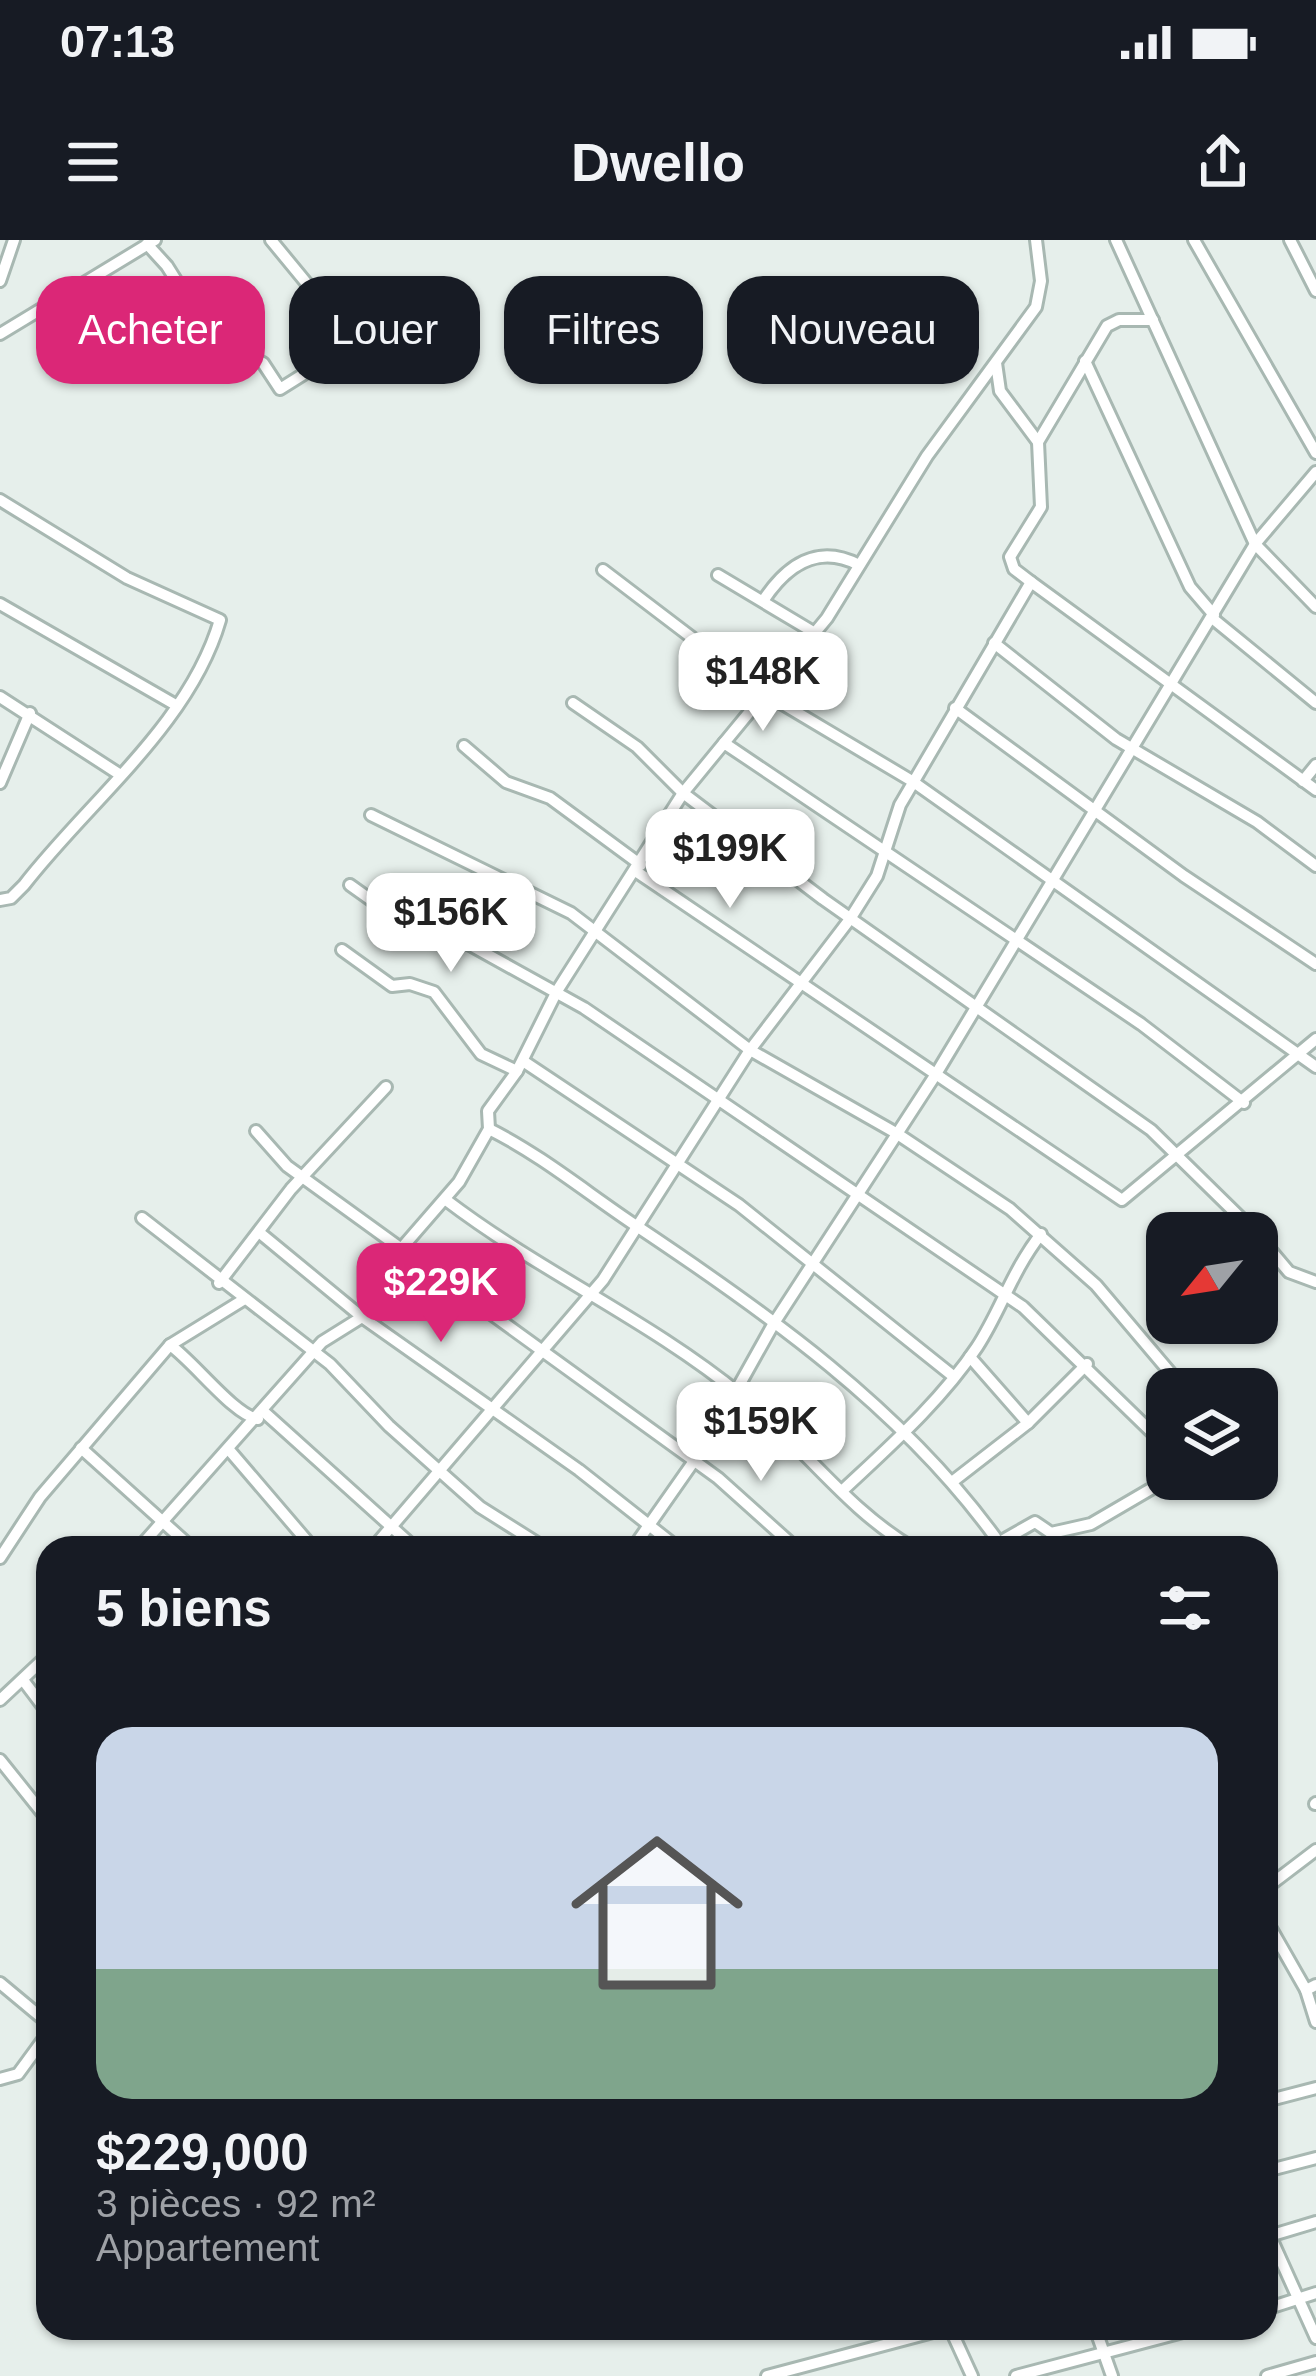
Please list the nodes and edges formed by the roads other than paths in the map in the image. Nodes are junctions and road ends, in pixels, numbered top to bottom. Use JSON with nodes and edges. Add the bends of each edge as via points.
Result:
{"nodes":[{"id":1,"x":14,"y":240,"type":"edge"},
{"id":2,"x":271,"y":240,"type":"edge"},
{"id":3,"x":1036,"y":240,"type":"edge"},
{"id":4,"x":1116,"y":240,"type":"edge"},
{"id":5,"x":1194,"y":240,"type":"edge"},
{"id":6,"x":1290,"y":240,"type":"edge"},
{"id":7,"x":151,"y":242,"type":"edge"},
{"id":8,"x":1,"y":274,"type":"edge"},
{"id":9,"x":1316,"y":291,"type":"edge"},
{"id":10,"x":1153,"y":320,"type":"junction"},
{"id":11,"x":0,"y":334,"type":"edge"},
{"id":12,"x":1085,"y":361,"type":"junction"},
{"id":13,"x":991,"y":380,"type":"junction"},
{"id":14,"x":1038,"y":442,"type":"junction"},
{"id":15,"x":1316,"y":453,"type":"edge"},
{"id":16,"x":1316,"y":472,"type":"edge"},
{"id":17,"x":0,"y":500,"type":"edge"},
{"id":18,"x":1255,"y":544,"type":"junction"},
{"id":19,"x":860,"y":565,"type":"junction"},
{"id":20,"x":603,"y":570,"type":"dead end"},
{"id":21,"x":718,"y":574,"type":"dead end"},
{"id":22,"x":1030,"y":582,"type":"junction"},
{"id":23,"x":763,"y":601,"type":"junction"},
{"id":24,"x":0,"y":604,"type":"edge"},
{"id":25,"x":1316,"y":607,"type":"edge"},
{"id":26,"x":1213,"y":616,"type":"junction"},
{"id":27,"x":815,"y":634,"type":"junction"},
{"id":28,"x":994,"y":643,"type":"junction"},
{"id":29,"x":1172,"y":685,"type":"junction"},
{"id":30,"x":766,"y":694,"type":"junction"},
{"id":31,"x":0,"y":697,"type":"edge"},
{"id":32,"x":573,"y":703,"type":"dead end"},
{"id":33,"x":1316,"y":703,"type":"edge"},
{"id":34,"x":174,"y":704,"type":"junction"},
{"id":35,"x":955,"y":708,"type":"junction"},
{"id":36,"x":30,"y":712,"type":"junction"},
{"id":37,"x":724,"y":743,"type":"junction"},
{"id":38,"x":464,"y":746,"type":"dead end"},
{"id":39,"x":1133,"y":748,"type":"junction"},
{"id":40,"x":1316,"y":765,"type":"edge"},
{"id":41,"x":119,"y":775,"type":"junction"},
{"id":42,"x":912,"y":781,"type":"junction"},
{"id":43,"x":1303,"y":781,"type":"junction"},
{"id":44,"x":0,"y":783,"type":"edge"},
{"id":45,"x":1316,"y":790,"type":"edge"},
{"id":46,"x":683,"y":794,"type":"junction"},
{"id":47,"x":1094,"y":810,"type":"junction"},
{"id":48,"x":371,"y":815,"type":"dead end"},
{"id":49,"x":884,"y":856,"type":"junction"},
{"id":50,"x":1316,"y":866,"type":"edge"},
{"id":51,"x":639,"y":868,"type":"junction"},
{"id":52,"x":1053,"y":877,"type":"junction"},
{"id":53,"x":350,"y":885,"type":"dead end"},
{"id":54,"x":0,"y":900,"type":"edge"},
{"id":55,"x":850,"y":919,"type":"junction"},
{"id":56,"x":597,"y":933,"type":"junction"},
{"id":57,"x":1015,"y":941,"type":"junction"},
{"id":58,"x":342,"y":950,"type":"dead end"},
{"id":59,"x":1316,"y":964,"type":"edge"},
{"id":60,"x":800,"y":984,"type":"junction"},
{"id":61,"x":557,"y":992,"type":"junction"},
{"id":62,"x":976,"y":1007,"type":"junction"},
{"id":63,"x":1316,"y":1039,"type":"edge"},
{"id":64,"x":750,"y":1050,"type":"junction"},
{"id":65,"x":1299,"y":1055,"type":"junction"},
{"id":66,"x":520,"y":1066,"type":"junction"},
{"id":67,"x":1316,"y":1067,"type":"edge"},
{"id":68,"x":936,"y":1074,"type":"junction"},
{"id":69,"x":386,"y":1088,"type":"dead end"},
{"id":70,"x":719,"y":1100,"type":"junction"},
{"id":71,"x":1244,"y":1103,"type":"junction"},
{"id":72,"x":489,"y":1129,"type":"junction"},
{"id":73,"x":256,"y":1131,"type":"dead end"},
{"id":74,"x":896,"y":1133,"type":"junction"},
{"id":75,"x":1178,"y":1152,"type":"junction"},
{"id":76,"x":676,"y":1164,"type":"junction"},
{"id":77,"x":303,"y":1177,"type":"junction"},
{"id":78,"x":856,"y":1195,"type":"junction"},
{"id":79,"x":446,"y":1200,"type":"junction"},
{"id":80,"x":1237,"y":1212,"type":"edge"},
{"id":81,"x":142,"y":1219,"type":"dead end"},
{"id":82,"x":636,"y":1226,"type":"junction"},
{"id":83,"x":260,"y":1233,"type":"junction"},
{"id":84,"x":1041,"y":1234,"type":"junction"},
{"id":85,"x":400,"y":1250,"type":"junction"},
{"id":86,"x":1278,"y":1258,"type":"edge"},
{"id":87,"x":411,"y":1260,"type":"junction"},
{"id":88,"x":812,"y":1263,"type":"junction"},
{"id":89,"x":1316,"y":1282,"type":"edge"},
{"id":90,"x":219,"y":1283,"type":"junction"},
{"id":91,"x":1001,"y":1293,"type":"junction"},
{"id":92,"x":587,"y":1295,"type":"junction"},
{"id":93,"x":244,"y":1300,"type":"junction"},
{"id":94,"x":362,"y":1317,"type":"junction"},
{"id":95,"x":774,"y":1323,"type":"junction"},
{"id":96,"x":170,"y":1346,"type":"junction"},
{"id":97,"x":313,"y":1354,"type":"junction"},
{"id":98,"x":543,"y":1354,"type":"junction"},
{"id":99,"x":970,"y":1357,"type":"junction"},
{"id":100,"x":1087,"y":1364,"type":"junction"},
{"id":101,"x":1166,"y":1368,"type":"edge"},
{"id":102,"x":953,"y":1376,"type":"junction"},
{"id":103,"x":735,"y":1390,"type":"junction"},
{"id":104,"x":494,"y":1408,"type":"junction"},
{"id":105,"x":241,"y":1413,"type":"junction"},
{"id":106,"x":261,"y":1415,"type":"junction"},
{"id":107,"x":1028,"y":1423,"type":"junction"},
{"id":108,"x":1146,"y":1425,"type":"edge"},
{"id":109,"x":903,"y":1434,"type":"junction"},
{"id":110,"x":233,"y":1447,"type":"junction"},
{"id":111,"x":81,"y":1448,"type":"junction"},
{"id":112,"x":694,"y":1460,"type":"junction"},
{"id":113,"x":441,"y":1473,"type":"junction"},
{"id":114,"x":952,"y":1482,"type":"junction"},
{"id":115,"x":843,"y":1490,"type":"junction"},
{"id":116,"x":1146,"y":1492,"type":"edge"},
{"id":117,"x":164,"y":1521,"type":"junction"},
{"id":118,"x":648,"y":1526,"type":"junction"},
{"id":119,"x":391,"y":1528,"type":"junction"},
{"id":120,"x":150,"y":1536,"type":"edge"},
{"id":121,"x":180,"y":1536,"type":"edge"},
{"id":122,"x":303,"y":1536,"type":"edge"},
{"id":123,"x":384,"y":1536,"type":"edge"},
{"id":124,"x":401,"y":1536,"type":"edge"},
{"id":125,"x":526,"y":1536,"type":"edge"},
{"id":126,"x":641,"y":1536,"type":"edge"},
{"id":127,"x":662,"y":1536,"type":"edge"},
{"id":128,"x":782,"y":1536,"type":"edge"},
{"id":129,"x":899,"y":1536,"type":"edge"},
{"id":130,"x":988,"y":1536,"type":"edge"},
{"id":131,"x":1012,"y":1536,"type":"edge"},
{"id":132,"x":0,"y":1558,"type":"edge"},
{"id":133,"x":36,"y":1667,"type":"edge"},
{"id":134,"x":22,"y":1680,"type":"junction"},
{"id":135,"x":36,"y":1698,"type":"edge"},
{"id":136,"x":0,"y":1700,"type":"edge"},
{"id":137,"x":0,"y":1760,"type":"edge"},
{"id":138,"x":36,"y":1805,"type":"edge"},
{"id":139,"x":1316,"y":1850,"type":"edge"},
{"id":140,"x":1278,"y":1879,"type":"edge"},
{"id":141,"x":1278,"y":1938,"type":"edge"},
{"id":142,"x":0,"y":1983,"type":"edge"},
{"id":143,"x":1311,"y":1988,"type":"edge"},
{"id":144,"x":36,"y":2013,"type":"edge"},
{"id":145,"x":1316,"y":2021,"type":"edge"},
{"id":146,"x":36,"y":2049,"type":"edge"},
{"id":147,"x":0,"y":2079,"type":"edge"},
{"id":148,"x":1316,"y":2088,"type":"edge"},
{"id":149,"x":1278,"y":2098,"type":"edge"},
{"id":150,"x":1316,"y":2158,"type":"edge"},
{"id":151,"x":1278,"y":2167,"type":"edge"},
{"id":152,"x":1316,"y":2222,"type":"edge"},
{"id":153,"x":1278,"y":2231,"type":"edge"},
{"id":154,"x":1278,"y":2257,"type":"edge"},
{"id":155,"x":1316,"y":2293,"type":"edge"},
{"id":156,"x":1298,"y":2300,"type":"junction"},
{"id":157,"x":1278,"y":2306,"type":"edge"},
{"id":158,"x":1316,"y":2338,"type":"edge"},
{"id":159,"x":904,"y":2340,"type":"edge"},
{"id":160,"x":955,"y":2340,"type":"edge"},
{"id":161,"x":1099,"y":2340,"type":"edge"},
{"id":162,"x":1148,"y":2340,"type":"edge"},
{"id":163,"x":1102,"y":2351,"type":"junction"},
{"id":164,"x":1316,"y":2362,"type":"edge"},
{"id":165,"x":767,"y":2376,"type":"edge"},
{"id":166,"x":972,"y":2376,"type":"edge"},
{"id":167,"x":1016,"y":2376,"type":"edge"},
{"id":168,"x":1112,"y":2376,"type":"edge"},
{"id":169,"x":1267,"y":2376,"type":"edge"}],
"edges":[{"from":1,"to":8,"type":"street"},
{"from":2,"to":7,"type":"street","via":[[355,342],[280,389],[263,363],[214,341]]},
{"from":3,"to":13,"type":"street","via":[[1038,303],[996,360]]},
{"from":4,"to":10,"type":"street"},
{"from":5,"to":15,"type":"street"},
{"from":6,"to":9,"type":"street"},
{"from":7,"to":11,"type":"street"},
{"from":10,"to":12,"type":"street","via":[[1112,323]]},
{"from":10,"to":18,"type":"street"},
{"from":12,"to":14,"type":"street"},
{"from":12,"to":26,"type":"street","via":[[1190,587]]},
{"from":13,"to":14,"type":"street"},
{"from":13,"to":19,"type":"street","via":[[926,456]]},
{"from":14,"to":22,"type":"street","via":[[1041,507],[1010,562]]},
{"from":16,"to":18,"type":"street"},
{"from":17,"to":34,"type":"street","via":[[127,578],[220,620]]},
{"from":18,"to":25,"type":"street"},
{"from":18,"to":26,"type":"street"},
{"from":19,"to":23,"type":"street","via":[[837,556],[794,564]]},
{"from":19,"to":27,"type":"street"},
{"from":20,"to":30,"type":"street"},
{"from":21,"to":23,"type":"street"},
{"from":22,"to":28,"type":"street"},
{"from":22,"to":29,"type":"street"},
{"from":23,"to":27,"type":"street"},
{"from":24,"to":34,"type":"street"},
{"from":26,"to":29,"type":"street"},
{"from":26,"to":33,"type":"street"},
{"from":27,"to":30,"type":"street"},
{"from":28,"to":35,"type":"street"},
{"from":28,"to":39,"type":"street"},
{"from":29,"to":39,"type":"street"},
{"from":29,"to":43,"type":"street"},
{"from":30,"to":37,"type":"street"},
{"from":30,"to":42,"type":"street"},
{"from":31,"to":36,"type":"street"},
{"from":32,"to":46,"type":"street","via":[[637,747]]},
{"from":34,"to":41,"type":"street"},
{"from":35,"to":42,"type":"street"},
{"from":35,"to":47,"type":"street"},
{"from":36,"to":41,"type":"street"},
{"from":36,"to":44,"type":"street"},
{"from":37,"to":46,"type":"street"},
{"from":37,"to":49,"type":"street"},
{"from":38,"to":51,"type":"street","via":[[506,782],[550,798]]},
{"from":39,"to":47,"type":"street"},
{"from":39,"to":50,"type":"street"},
{"from":40,"to":43,"type":"street"},
{"from":41,"to":54,"type":"street","via":[[11,898]]},
{"from":42,"to":49,"type":"street"},
{"from":42,"to":52,"type":"street"},
{"from":43,"to":45,"type":"street"},
{"from":46,"to":51,"type":"street"},
{"from":46,"to":55,"type":"street"},
{"from":47,"to":52,"type":"street"},
{"from":47,"to":59,"type":"street"},
{"from":48,"to":56,"type":"street","via":[[554,903]]},
{"from":49,"to":55,"type":"street"},
{"from":49,"to":57,"type":"street"},
{"from":51,"to":56,"type":"street"},
{"from":51,"to":60,"type":"street"},
{"from":52,"to":57,"type":"street"},
{"from":52,"to":65,"type":"street"},
{"from":53,"to":61,"type":"street","via":[[395,917],[436,926]]},
{"from":55,"to":60,"type":"street"},
{"from":55,"to":62,"type":"street"},
{"from":56,"to":61,"type":"street"},
{"from":56,"to":64,"type":"street"},
{"from":57,"to":62,"type":"street"},
{"from":57,"to":71,"type":"street"},
{"from":58,"to":66,"type":"street","via":[[392,986],[434,992],[481,1054]]},
{"from":60,"to":64,"type":"street"},
{"from":60,"to":68,"type":"street"},
{"from":61,"to":66,"type":"street"},
{"from":61,"to":70,"type":"street"},
{"from":62,"to":68,"type":"street"},
{"from":62,"to":75,"type":"street"},
{"from":63,"to":65,"type":"street"},
{"from":64,"to":70,"type":"street"},
{"from":64,"to":74,"type":"street"},
{"from":65,"to":67,"type":"street"},
{"from":65,"to":71,"type":"street"},
{"from":66,"to":72,"type":"street","via":[[488,1112]]},
{"from":66,"to":76,"type":"street"},
{"from":68,"to":74,"type":"street"},
{"from":68,"to":75,"type":"street","via":[[1122,1200]]},
{"from":69,"to":77,"type":"street"},
{"from":70,"to":76,"type":"street"},
{"from":70,"to":78,"type":"street"},
{"from":71,"to":75,"type":"street"},
{"from":72,"to":79,"type":"street"},
{"from":72,"to":82,"type":"street"},
{"from":73,"to":77,"type":"street"},
{"from":74,"to":78,"type":"street"},
{"from":74,"to":84,"type":"street"},
{"from":75,"to":80,"type":"street"},
{"from":76,"to":82,"type":"street"},
{"from":76,"to":88,"type":"street"},
{"from":77,"to":83,"type":"street"},
{"from":77,"to":85,"type":"street"},
{"from":78,"to":88,"type":"street"},
{"from":78,"to":91,"type":"street"},
{"from":79,"to":85,"type":"street"},
{"from":79,"to":92,"type":"street"},
{"from":81,"to":90,"type":"street"},
{"from":82,"to":92,"type":"street"},
{"from":82,"to":95,"type":"street"},
{"from":83,"to":90,"type":"street"},
{"from":83,"to":94,"type":"street"},
{"from":84,"to":91,"type":"street"},
{"from":84,"to":101,"type":"street"},
{"from":85,"to":87,"type":"street"},
{"from":86,"to":89,"type":"street"},
{"from":87,"to":94,"type":"street"},
{"from":87,"to":98,"type":"street"},
{"from":88,"to":95,"type":"street"},
{"from":88,"to":102,"type":"street"},
{"from":90,"to":93,"type":"street"},
{"from":91,"to":99,"type":"street"},
{"from":91,"to":100,"type":"street"},
{"from":92,"to":98,"type":"street"},
{"from":92,"to":103,"type":"street","via":[[648,1326]]},
{"from":93,"to":96,"type":"street"},
{"from":93,"to":97,"type":"street"},
{"from":94,"to":97,"type":"street"},
{"from":94,"to":104,"type":"street"},
{"from":95,"to":103,"type":"street"},
{"from":95,"to":109,"type":"street"},
{"from":96,"to":105,"type":"street"},
{"from":96,"to":111,"type":"street"},
{"from":97,"to":106,"type":"street"},
{"from":97,"to":113,"type":"street"},
{"from":98,"to":104,"type":"street"},
{"from":98,"to":112,"type":"street"},
{"from":99,"to":102,"type":"street"},
{"from":99,"to":107,"type":"street"},
{"from":100,"to":107,"type":"street"},
{"from":100,"to":108,"type":"street"},
{"from":102,"to":109,"type":"street"},
{"from":103,"to":112,"type":"street"},
{"from":103,"to":115,"type":"street"},
{"from":104,"to":113,"type":"street"},
{"from":104,"to":118,"type":"street"},
{"from":105,"to":106,"type":"street"},
{"from":105,"to":110,"type":"street"},
{"from":106,"to":110,"type":"street"},
{"from":106,"to":119,"type":"street"},
{"from":107,"to":114,"type":"street"},
{"from":109,"to":114,"type":"street"},
{"from":109,"to":115,"type":"street"},
{"from":110,"to":117,"type":"street"},
{"from":110,"to":122,"type":"street"},
{"from":111,"to":117,"type":"street"},
{"from":111,"to":132,"type":"street"},
{"from":112,"to":118,"type":"street"},
{"from":112,"to":128,"type":"street"},
{"from":113,"to":119,"type":"street"},
{"from":113,"to":125,"type":"street"},
{"from":114,"to":130,"type":"street"},
{"from":115,"to":129,"type":"street"},
{"from":116,"to":131,"type":"street","via":[[1090,1524],[1051,1532],[1035,1522]]},
{"from":117,"to":120,"type":"street"},
{"from":117,"to":121,"type":"street"},
{"from":118,"to":126,"type":"street"},
{"from":118,"to":127,"type":"street"},
{"from":119,"to":123,"type":"street"},
{"from":119,"to":124,"type":"street"},
{"from":133,"to":134,"type":"street"},
{"from":134,"to":135,"type":"street"},
{"from":134,"to":136,"type":"street"},
{"from":137,"to":138,"type":"street"},
{"from":139,"to":140,"type":"street"},
{"from":141,"to":143,"type":"street"},
{"from":142,"to":144,"type":"street"},
{"from":143,"to":145,"type":"street"},
{"from":146,"to":147,"type":"street","via":[[18,2074]]},
{"from":148,"to":149,"type":"street"},
{"from":150,"to":151,"type":"street"},
{"from":152,"to":153,"type":"street"},
{"from":154,"to":156,"type":"street"},
{"from":155,"to":156,"type":"street"},
{"from":156,"to":157,"type":"street"},
{"from":156,"to":158,"type":"street"},
{"from":159,"to":165,"type":"street"},
{"from":160,"to":166,"type":"street"},
{"from":161,"to":163,"type":"street"},
{"from":162,"to":163,"type":"street"},
{"from":163,"to":167,"type":"street"},
{"from":163,"to":168,"type":"street"},
{"from":164,"to":169,"type":"street"}]}
